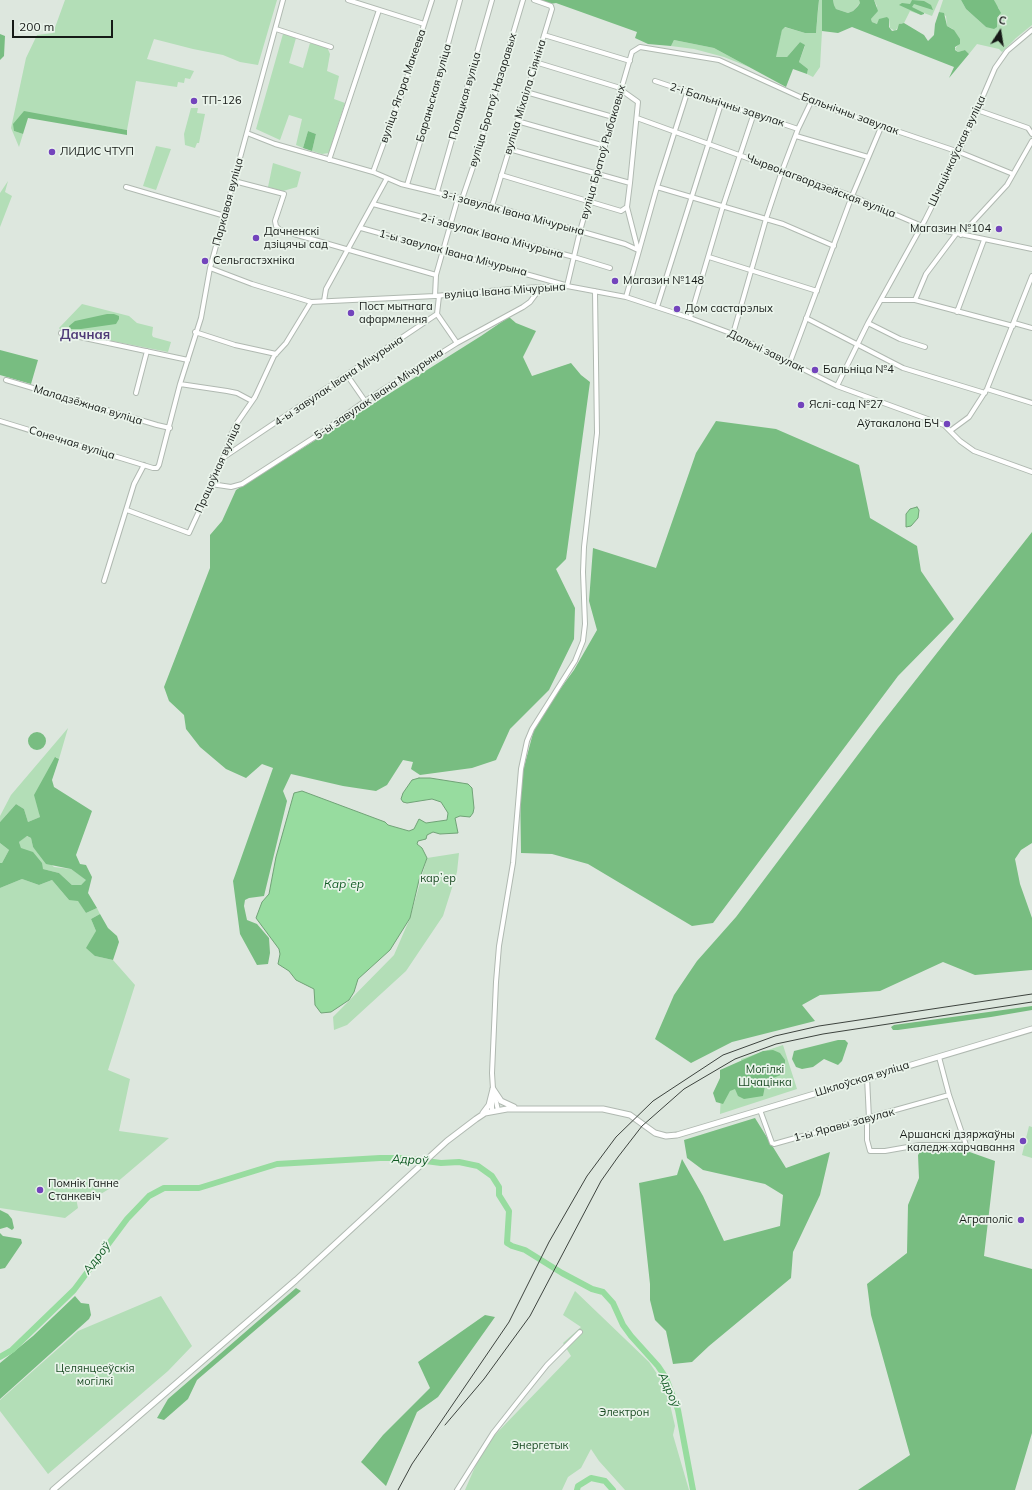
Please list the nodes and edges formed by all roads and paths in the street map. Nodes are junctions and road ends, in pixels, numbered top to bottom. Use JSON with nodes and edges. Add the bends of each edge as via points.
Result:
{"nodes":[{"id":1,"x":284,"y":0,"type":"edge"},
{"id":2,"x":348,"y":0,"type":"edge"},
{"id":3,"x":432,"y":0,"type":"edge"},
{"id":4,"x":460,"y":0,"type":"edge"},
{"id":5,"x":492,"y":0,"type":"edge"},
{"id":6,"x":523,"y":0,"type":"edge"},
{"id":7,"x":534,"y":0,"type":"edge"},
{"id":8,"x":379,"y":10,"type":"junction"},
{"id":9,"x":424,"y":24,"type":"junction"},
{"id":10,"x":276,"y":29,"type":"junction"},
{"id":11,"x":1032,"y":30,"type":"edge"},
{"id":12,"x":544,"y":35,"type":"junction"},
{"id":13,"x":330,"y":47,"type":"dead end"},
{"id":14,"x":640,"y":48,"type":"joint"},
{"id":15,"x":630,"y":61,"type":"junction"},
{"id":16,"x":535,"y":62,"type":"junction"},
{"id":17,"x":655,"y":81,"type":"dead end"},
{"id":18,"x":621,"y":90,"type":"junction"},
{"id":19,"x":526,"y":92,"type":"junction"},
{"id":20,"x":687,"y":93,"type":"junction"},
{"id":21,"x":812,"y":102,"type":"junction"},
{"id":22,"x":721,"y":104,"type":"junction"},
{"id":23,"x":977,"y":110,"type":"junction"},
{"id":24,"x":754,"y":114,"type":"junction"},
{"id":25,"x":613,"y":116,"type":"junction"},
{"id":26,"x":637,"y":118,"type":"junction"},
{"id":27,"x":517,"y":121,"type":"junction"},
{"id":28,"x":882,"y":125,"type":"junction"},
{"id":29,"x":798,"y":129,"type":"junction"},
{"id":30,"x":675,"y":131,"type":"junction"},
{"id":31,"x":248,"y":133,"type":"junction"},
{"id":32,"x":1032,"y":134,"type":"edge"},
{"id":33,"x":796,"y":136,"type":"junction"},
{"id":34,"x":1032,"y":141,"type":"edge"},
{"id":35,"x":709,"y":143,"type":"junction"},
{"id":36,"x":605,"y":146,"type":"junction"},
{"id":37,"x":509,"y":149,"type":"junction"},
{"id":38,"x":959,"y":152,"type":"junction"},
{"id":39,"x":740,"y":154,"type":"junction"},
{"id":40,"x":868,"y":157,"type":"junction"},
{"id":41,"x":329,"y":160,"type":"junction"},
{"id":42,"x":782,"y":171,"type":"junction"},
{"id":43,"x":374,"y":172,"type":"junction"},
{"id":44,"x":598,"y":174,"type":"junction"},
{"id":45,"x":1013,"y":174,"type":"junction"},
{"id":46,"x":501,"y":175,"type":"junction"},
{"id":47,"x":387,"y":178,"type":"junction"},
{"id":48,"x":234,"y":181,"type":"junction"},
{"id":49,"x":630,"y":183,"type":"junction"},
{"id":50,"x":407,"y":185,"type":"junction"},
{"id":51,"x":126,"y":187,"type":"dead end"},
{"id":52,"x":657,"y":187,"type":"junction"},
{"id":53,"x":437,"y":192,"type":"junction"},
{"id":54,"x":852,"y":196,"type":"junction"},
{"id":55,"x":692,"y":197,"type":"junction"},
{"id":56,"x":460,"y":198,"type":"junction"},
{"id":57,"x":588,"y":202,"type":"junction"},
{"id":58,"x":373,"y":204,"type":"junction"},
{"id":59,"x":492,"y":206,"type":"junction"},
{"id":60,"x":723,"y":206,"type":"junction"},
{"id":61,"x":627,"y":207,"type":"junction"},
{"id":62,"x":225,"y":216,"type":"junction"},
{"id":63,"x":766,"y":219,"type":"junction"},
{"id":64,"x":450,"y":225,"type":"junction"},
{"id":65,"x":922,"y":226,"type":"junction"},
{"id":66,"x":361,"y":228,"type":"junction"},
{"id":67,"x":580,"y":232,"type":"junction"},
{"id":68,"x":958,"y":234,"type":"junction"},
{"id":69,"x":984,"y":240,"type":"junction"},
{"id":70,"x":834,"y":246,"type":"junction"},
{"id":71,"x":1032,"y":249,"type":"edge"},
{"id":72,"x":348,"y":250,"type":"junction"},
{"id":73,"x":443,"y":250,"type":"junction"},
{"id":74,"x":638,"y":250,"type":"junction"},
{"id":75,"x":574,"y":257,"type":"junction"},
{"id":76,"x":708,"y":257,"type":"junction"},
{"id":77,"x":210,"y":268,"type":"junction"},
{"id":78,"x":610,"y":268,"type":"dead end"},
{"id":79,"x":751,"y":270,"type":"junction"},
{"id":80,"x":436,"y":275,"type":"junction"},
{"id":81,"x":1032,"y":276,"type":"edge"},
{"id":82,"x":567,"y":286,"type":"junction"},
{"id":83,"x":541,"y":287,"type":"junction"},
{"id":84,"x":595,"y":291,"type":"junction"},
{"id":85,"x":817,"y":291,"type":"junction"},
{"id":86,"x":437,"y":296,"type":"junction"},
{"id":87,"x":626,"y":297,"type":"junction"},
{"id":88,"x":881,"y":300,"type":"junction"},
{"id":89,"x":915,"y":300,"type":"junction"},
{"id":90,"x":324,"y":301,"type":"junction"},
{"id":91,"x":311,"y":302,"type":"junction"},
{"id":92,"x":657,"y":307,"type":"junction"},
{"id":93,"x":957,"y":312,"type":"junction"},
{"id":94,"x":437,"y":314,"type":"junction"},
{"id":95,"x":690,"y":318,"type":"junction"},
{"id":96,"x":806,"y":318,"type":"junction"},
{"id":97,"x":868,"y":323,"type":"junction"},
{"id":98,"x":1014,"y":325,"type":"junction"},
{"id":99,"x":1032,"y":328,"type":"edge"},
{"id":100,"x":195,"y":332,"type":"junction"},
{"id":101,"x":61,"y":333,"type":"dead end"},
{"id":102,"x":733,"y":334,"type":"junction"},
{"id":103,"x":457,"y":343,"type":"junction"},
{"id":104,"x":857,"y":346,"type":"junction"},
{"id":105,"x":925,"y":347,"type":"dead end"},
{"id":106,"x":147,"y":351,"type":"junction"},
{"id":107,"x":276,"y":354,"type":"junction"},
{"id":108,"x":188,"y":360,"type":"junction"},
{"id":109,"x":790,"y":362,"type":"junction"},
{"id":110,"x":347,"y":375,"type":"junction"},
{"id":111,"x":6,"y":380,"type":"dead end"},
{"id":112,"x":180,"y":384,"type":"junction"},
{"id":113,"x":837,"y":386,"type":"junction"},
{"id":114,"x":986,"y":391,"type":"junction"},
{"id":115,"x":136,"y":393,"type":"dead end"},
{"id":116,"x":252,"y":401,"type":"junction"},
{"id":117,"x":365,"y":401,"type":"junction"},
{"id":118,"x":1032,"y":403,"type":"edge"},
{"id":119,"x":0,"y":421,"type":"edge"},
{"id":120,"x":170,"y":428,"type":"junction"},
{"id":121,"x":950,"y":431,"type":"junction"},
{"id":122,"x":226,"y":448,"type":"junction"},
{"id":123,"x":231,"y":453,"type":"junction"},
{"id":124,"x":224,"y":457,"type":"junction"},
{"id":125,"x":144,"y":465,"type":"junction"},
{"id":126,"x":1032,"y":470,"type":"edge"},
{"id":127,"x":210,"y":484,"type":"junction"},
{"id":128,"x":127,"y":510,"type":"junction"},
{"id":129,"x":104,"y":581,"type":"dead end"},
{"id":130,"x":1032,"y":1029,"type":"edge"},
{"id":131,"x":939,"y":1056,"type":"junction"},
{"id":132,"x":867,"y":1077,"type":"junction"},
{"id":133,"x":492,"y":1091,"type":"junction"},
{"id":134,"x":949,"y":1095,"type":"junction"},
{"id":135,"x":518,"y":1108,"type":"junction"},
{"id":136,"x":495,"y":1110,"type":"junction"},
{"id":137,"x":760,"y":1110,"type":"junction"},
{"id":138,"x":476,"y":1119,"type":"junction"},
{"id":139,"x":868,"y":1119,"type":"junction"},
{"id":140,"x":580,"y":1332,"type":"dead end"},
{"id":141,"x":53,"y":1490,"type":"edge"},
{"id":142,"x":457,"y":1490,"type":"edge"}],
"edges":[{"from":1,"to":10,"type":"street","name":"Паркавая вуліца"},
{"from":2,"to":8,"type":"street"},
{"from":3,"to":9,"type":"street","name":"вуліца Ягора Макеева"},
{"from":4,"to":50,"type":"street","name":"Бараньская вуліца"},
{"from":5,"to":53,"type":"street","name":"Полацкая вуліца"},
{"from":6,"to":56,"type":"street","name":"вуліца Братоў Назаравых","via":[[474,164]]},
{"from":7,"to":12,"type":"street","name":"вуліца Міхаіла Сіяніна","via":[[552,9]]},
{"from":8,"to":9,"type":"street"},
{"from":8,"to":41,"type":"street"},
{"from":9,"to":43,"type":"street","name":"вуліца Ягора Макеева"},
{"from":10,"to":13,"type":"street"},
{"from":10,"to":31,"type":"street","name":"Паркавая вуліца"},
{"from":11,"to":23,"type":"street","name":"Шчацінкаўская вуліца","via":[[1000,59]]},
{"from":12,"to":15,"type":"street"},
{"from":12,"to":16,"type":"street","name":"вуліца Міхаіла Сіяніна"},
{"from":14,"to":15,"type":"street","name":"вуліца Братоў Рыбаковых","via":[[632,52]]},
{"from":14,"to":21,"type":"street","name":"Бальнічны завулак","via":[[719,60]]},
{"from":15,"to":18,"type":"street","name":"вуліца Братоў Рыбаковых"},
{"from":16,"to":18,"type":"street"},
{"from":16,"to":19,"type":"street","name":"вуліца Міхаіла Сіяніна"},
{"from":17,"to":20,"type":"street","name":"2-і Бальнічны завулак"},
{"from":18,"to":25,"type":"street","name":"вуліца Братоў Рыбаковых"},
{"from":18,"to":26,"type":"street","via":[[635,99],[638,106]]},
{"from":19,"to":25,"type":"street"},
{"from":19,"to":27,"type":"street","name":"вуліца Міхаіла Сіяніна"},
{"from":20,"to":22,"type":"street","name":"2-і Бальнічны завулак"},
{"from":20,"to":30,"type":"street"},
{"from":21,"to":28,"type":"street","name":"Бальнічны завулак"},
{"from":21,"to":29,"type":"street"},
{"from":22,"to":24,"type":"street","name":"2-і Бальнічны завулак"},
{"from":22,"to":35,"type":"street"},
{"from":23,"to":32,"type":"street","via":[[1028,128]]},
{"from":23,"to":38,"type":"street","name":"Шчацінкаўская вуліца"},
{"from":24,"to":29,"type":"street","name":"2-і Бальнічны завулак"},
{"from":24,"to":39,"type":"street"},
{"from":25,"to":36,"type":"street","name":"вуліца Братоў Рыбаковых"},
{"from":26,"to":30,"type":"street","name":"Чырвонагвардзейская вуліца"},
{"from":26,"to":49,"type":"street"},
{"from":27,"to":36,"type":"street"},
{"from":27,"to":37,"type":"street","name":"вуліца Міхаіла Сіяніна"},
{"from":28,"to":38,"type":"street","name":"Бальнічны завулак"},
{"from":28,"to":40,"type":"street"},
{"from":29,"to":33,"type":"street"},
{"from":30,"to":35,"type":"street","name":"Чырвонагвардзейская вуліца"},
{"from":30,"to":52,"type":"street"},
{"from":31,"to":41,"type":"street","name":"3-і завулак Івана Мічурына"},
{"from":31,"to":48,"type":"street","name":"Паркавая вуліца"},
{"from":33,"to":40,"type":"street"},
{"from":33,"to":42,"type":"street"},
{"from":34,"to":45,"type":"street"},
{"from":35,"to":39,"type":"street","name":"Чырвонагвардзейская вуліца"},
{"from":35,"to":55,"type":"street"},
{"from":36,"to":44,"type":"street","name":"вуліца Братоў Рыбаковых"},
{"from":37,"to":44,"type":"street"},
{"from":37,"to":46,"type":"street","name":"вуліца Міхаіла Сіяніна"},
{"from":38,"to":45,"type":"street","name":"Бальнічны завулак"},
{"from":38,"to":65,"type":"street","name":"Шчацінкаўская вуліца"},
{"from":39,"to":42,"type":"street","name":"Чырвонагвардзейская вуліца"},
{"from":39,"to":60,"type":"street"},
{"from":40,"to":54,"type":"street"},
{"from":41,"to":43,"type":"street","name":"3-і завулак Івана Мічурына"},
{"from":42,"to":54,"type":"street","name":"Чырвонагвардзейская вуліца"},
{"from":42,"to":63,"type":"street"},
{"from":43,"to":47,"type":"street","name":"3-і завулак Івана Мічурына"},
{"from":44,"to":49,"type":"street"},
{"from":44,"to":57,"type":"street","name":"вуліца Братоў Рыбаковых"},
{"from":45,"to":68,"type":"street","via":[[1007,185]]},
{"from":46,"to":57,"type":"street"},
{"from":46,"to":59,"type":"street","name":"вуліца Міхаіла Сіяніна"},
{"from":47,"to":50,"type":"street","name":"3-і завулак Івана Мічурына"},
{"from":47,"to":58,"type":"street"},
{"from":48,"to":62,"type":"street","name":"Паркавая вуліца"},
{"from":48,"to":72,"type":"street","via":[[284,194],[275,221],[278,228]]},
{"from":49,"to":61,"type":"street"},
{"from":50,"to":53,"type":"street","name":"3-і завулак Івана Мічурына"},
{"from":51,"to":62,"type":"street"},
{"from":52,"to":55,"type":"street"},
{"from":52,"to":74,"type":"street"},
{"from":53,"to":56,"type":"street","name":"3-і завулак Івана Мічурына"},
{"from":54,"to":65,"type":"street","name":"Чырвонагвардзейская вуліца"},
{"from":54,"to":70,"type":"street"},
{"from":55,"to":60,"type":"street"},
{"from":55,"to":92,"type":"street"},
{"from":56,"to":59,"type":"street","name":"3-і завулак Івана Мічурына"},
{"from":56,"to":64,"type":"street","name":"вуліца Братоў Назаравых"},
{"from":57,"to":61,"type":"street","via":[[621,211]]},
{"from":57,"to":67,"type":"street","name":"вуліца Братоў Рыбаковых"},
{"from":58,"to":64,"type":"street","name":"2-і завулак Івана Мічурына"},
{"from":58,"to":66,"type":"street"},
{"from":59,"to":67,"type":"street","name":"3-і завулак Івана Мічурына"},
{"from":60,"to":63,"type":"street"},
{"from":60,"to":76,"type":"street"},
{"from":61,"to":74,"type":"street"},
{"from":62,"to":77,"type":"street","name":"Паркавая вуліца"},
{"from":63,"to":70,"type":"street"},
{"from":63,"to":79,"type":"street"},
{"from":64,"to":73,"type":"street","name":"вуліца Братоў Назаравых"},
{"from":64,"to":75,"type":"street","name":"2-і завулак Івана Мічурына"},
{"from":65,"to":68,"type":"street","name":"Чырвонагвардзейская вуліца"},
{"from":65,"to":88,"type":"street","name":"Шчацінкаўская вуліца"},
{"from":66,"to":72,"type":"street"},
{"from":66,"to":73,"type":"street","name":"1-ы завулак Івана Мічурына"},
{"from":67,"to":74,"type":"street","name":"3-і завулак Івана Мічурына"},
{"from":67,"to":75,"type":"street","name":"вуліца Братоў Рыбаковых"},
{"from":68,"to":69,"type":"street","name":"Чырвонагвардзейская вуліца"},
{"from":68,"to":89,"type":"street","via":[[926,274]]},
{"from":69,"to":71,"type":"street","name":"Чырвонагвардзейская вуліца"},
{"from":69,"to":93,"type":"street"},
{"from":70,"to":85,"type":"street"},
{"from":72,"to":80,"type":"street"},
{"from":72,"to":90,"type":"street","via":[[326,289]]},
{"from":73,"to":80,"type":"street","name":"вуліца Братоў Назаравых"},
{"from":73,"to":82,"type":"street","name":"1-ы завулак Івана Мічурына"},
{"from":74,"to":87,"type":"street"},
{"from":75,"to":78,"type":"street","name":"2-і завулак Івана Мічурына"},
{"from":75,"to":82,"type":"street","name":"вуліца Братоў Рыбаковых"},
{"from":76,"to":79,"type":"street"},
{"from":76,"to":95,"type":"street"},
{"from":77,"to":91,"type":"street"},
{"from":77,"to":100,"type":"street","name":"Паркавая вуліца","via":[[201,318]]},
{"from":79,"to":85,"type":"street"},
{"from":79,"to":102,"type":"street"},
{"from":80,"to":86,"type":"street","name":"вуліца Братоў Назаравых"},
{"from":81,"to":98,"type":"street"},
{"from":82,"to":83,"type":"street","name":"вуліца Івана Мічурына"},
{"from":82,"to":84,"type":"street","name":"вуліца Івана Мічурына"},
{"from":83,"to":86,"type":"street","name":"вуліца Івана Мічурына"},
{"from":83,"to":103,"type":"street","name":"5-ы завулак Івана Мічурына","via":[[523,307]]},
{"from":84,"to":87,"type":"street","name":"вуліца Івана Мічурына"},
{"from":84,"to":133,"type":"street","via":[[597,434],[584,547],[583,641],[567,674],[532,729],[523,757],[513,863],[498,958]]},
{"from":85,"to":96,"type":"street"},
{"from":86,"to":90,"type":"street","name":"вуліца Івана Мічурына"},
{"from":86,"to":94,"type":"street"},
{"from":87,"to":92,"type":"street","name":"Дальні завулак"},
{"from":88,"to":89,"type":"street"},
{"from":88,"to":97,"type":"street","name":"Шчацінкаўская вуліца"},
{"from":89,"to":93,"type":"street"},
{"from":90,"to":91,"type":"street","name":"вуліца Івана Мічурына"},
{"from":91,"to":107,"type":"street","name":"Працоўная вуліца","via":[[286,343]]},
{"from":92,"to":95,"type":"street","name":"Дальні завулак"},
{"from":93,"to":98,"type":"street"},
{"from":94,"to":103,"type":"street"},
{"from":94,"to":110,"type":"street","name":"4-ы завулак Івана Мічурына"},
{"from":95,"to":102,"type":"street","name":"Дальні завулак"},
{"from":96,"to":104,"type":"street"},
{"from":96,"to":109,"type":"street"},
{"from":97,"to":104,"type":"street","name":"Шчацінкаўская вуліца"},
{"from":97,"to":105,"type":"street","via":[[900,339]]},
{"from":98,"to":99,"type":"street"},
{"from":98,"to":114,"type":"street"},
{"from":100,"to":107,"type":"street","via":[[235,345]]},
{"from":100,"to":108,"type":"street","name":"Паркавая вуліца"},
{"from":101,"to":106,"type":"street"},
{"from":102,"to":109,"type":"street","name":"Дальні завулак"},
{"from":103,"to":117,"type":"street","name":"5-ы завулак Івана Мічурына"},
{"from":104,"to":113,"type":"street","name":"Шчацінкаўская вуліца"},
{"from":104,"to":114,"type":"street","via":[[902,368]]},
{"from":106,"to":108,"type":"street"},
{"from":106,"to":115,"type":"street"},
{"from":107,"to":116,"type":"street","name":"Працоўная вуліца"},
{"from":108,"to":112,"type":"street","name":"Паркавая вуліца"},
{"from":109,"to":113,"type":"street","name":"Дальні завулак"},
{"from":110,"to":117,"type":"street"},
{"from":110,"to":123,"type":"street","name":"4-ы завулак Івана Мічурына"},
{"from":111,"to":120,"type":"street","name":"Маладзёжная вуліца"},
{"from":112,"to":116,"type":"street","via":[[237,393]]},
{"from":112,"to":120,"type":"street","name":"Паркавая вуліца"},
{"from":113,"to":121,"type":"street","name":"Дальні завулак","via":[[944,425]]},
{"from":114,"to":118,"type":"street"},
{"from":114,"to":121,"type":"street","via":[[969,417]]},
{"from":116,"to":122,"type":"street","name":"Працоўная вуліца","via":[[237,422]]},
{"from":117,"to":127,"type":"street","name":"5-ы завулак Івана Мічурына","via":[[242,484],[231,487]]},
{"from":119,"to":125,"type":"street","name":"Сонечная вуліца"},
{"from":120,"to":125,"type":"street","name":"Паркавая вуліца","via":[[157,468]]},
{"from":121,"to":126,"type":"street","name":"Дальні завулак","via":[[974,451]]},
{"from":122,"to":123,"type":"street"},
{"from":122,"to":124,"type":"street","name":"Працоўная вуліца"},
{"from":123,"to":124,"type":"street","name":"4-ы завулак Івана Мічурына"},
{"from":124,"to":127,"type":"street","name":"Працоўная вуліца"},
{"from":125,"to":128,"type":"street","via":[[134,484]]},
{"from":127,"to":128,"type":"street","name":"Працоўная вуліца","via":[[189,533]]},
{"from":128,"to":129,"type":"street"},
{"from":130,"to":131,"type":"main road","name":"Шклоўская вуліца"},
{"from":131,"to":132,"type":"main road","name":"Шклоўская вуліца"},
{"from":131,"to":134,"type":"street"},
{"from":132,"to":137,"type":"main road","name":"Шклоўская вуліца"},
{"from":132,"to":139,"type":"street"},
{"from":133,"to":135,"type":"main road","via":[[501,1101]]},
{"from":133,"to":136,"type":"street"},
{"from":133,"to":138,"type":"main road","via":[[488,1108]]},
{"from":134,"to":139,"type":"street","name":"1-ы Яравы завулак"},
{"from":134,"to":139,"type":"street","via":[[966,1145],[918,1145],[870,1151],[867,1140]]},
{"from":135,"to":136,"type":"main road","name":"Шклоўская вуліца"},
{"from":135,"to":137,"type":"main road","name":"Шклоўская вуліца","via":[[616,1110],[630,1115],[655,1133],[672,1136]]},
{"from":136,"to":138,"type":"main road"},
{"from":137,"to":139,"type":"street","name":"1-ы Яравы завулак","via":[[774,1144]]},
{"from":138,"to":141,"type":"main road","via":[[447,1141],[296,1280]]},
{"from":140,"to":142,"type":"street","via":[[547,1364],[506,1416]]}]}
